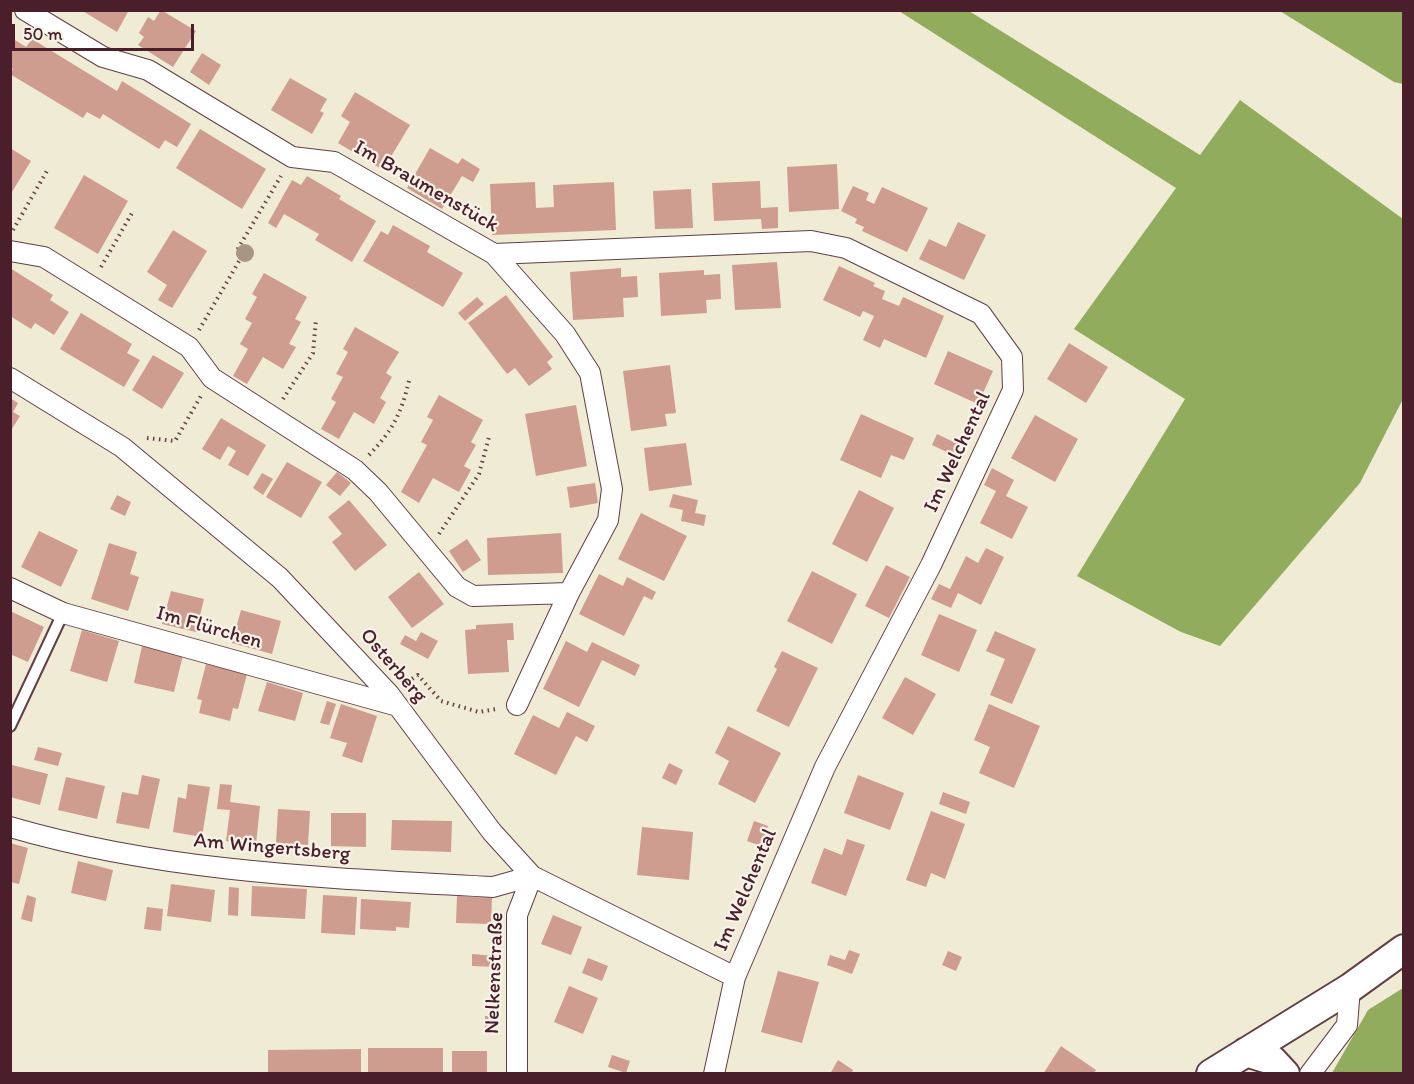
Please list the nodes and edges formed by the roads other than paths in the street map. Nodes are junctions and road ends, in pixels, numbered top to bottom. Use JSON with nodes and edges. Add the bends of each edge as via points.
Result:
{"nodes":[{"id":1,"x":25,"y":10,"type":"edge"},
{"id":2,"x":10,"y":251,"type":"edge"},
{"id":3,"x":494,"y":254,"type":"junction"},
{"id":4,"x":10,"y":378,"type":"edge"},
{"id":5,"x":10,"y":588,"type":"edge"},
{"id":6,"x":569,"y":593,"type":"junction"},
{"id":7,"x":63,"y":613,"type":"junction"},
{"id":8,"x":517,"y":705,"type":"dead end"},
{"id":9,"x":399,"y":706,"type":"junction"},
{"id":10,"x":10,"y":726,"type":"edge"},
{"id":11,"x":10,"y":827,"type":"edge"},
{"id":12,"x":532,"y":876,"type":"junction"},
{"id":13,"x":1404,"y":949,"type":"edge"},
{"id":14,"x":735,"y":977,"type":"junction"},
{"id":15,"x":1350,"y":988,"type":"junction"},
{"id":16,"x":1246,"y":1052,"type":"junction"},
{"id":17,"x":516,"y":1074,"type":"edge"},
{"id":18,"x":714,"y":1074,"type":"edge"},
{"id":19,"x":1211,"y":1074,"type":"edge"},
{"id":20,"x":1285,"y":1074,"type":"edge"},
{"id":21,"x":1310,"y":1074,"type":"edge"}],
"edges":[{"from":1,"to":3,"type":"street","name":"Im Braumenstück","via":[[103,57],[148,70],[292,157],[334,162]]},
{"from":2,"to":6,"type":"street","via":[[44,257],[189,347],[212,378],[356,470],[457,587],[473,596]]},
{"from":3,"to":6,"type":"street","name":"Im Braumenstück","via":[[565,334],[590,373],[612,489],[608,520]]},
{"from":3,"to":14,"type":"street","name":"Im Welchental","via":[[811,241],[846,248],[981,314],[1012,357],[1013,390],[931,565],[825,767]]},
{"from":4,"to":9,"type":"street","name":"Osterberg","via":[[122,447],[280,578]]},
{"from":5,"to":7,"type":"street","name":"Im Flürchen"},
{"from":6,"to":8,"type":"street","name":"Im Braumenstück"},
{"from":7,"to":9,"type":"street","name":"Im Flürchen"},
{"from":7,"to":10,"type":"lane"},
{"from":9,"to":12,"type":"street","name":"Osterberg","via":[[492,832]]},
{"from":11,"to":12,"type":"street","name":"Am Wingertsberg","via":[[190,866],[493,887]]},
{"from":12,"to":14,"type":"street","name":"Osterberg"},
{"from":12,"to":17,"type":"street","name":"Nelkenstraße","via":[[517,915]]},
{"from":13,"to":15,"type":"main road"},
{"from":14,"to":18,"type":"street","name":"Im Welchental"},
{"from":15,"to":16,"type":"main road"},
{"from":15,"to":21,"type":"street","via":[[1347,1025]]},
{"from":16,"to":19,"type":"main road"},
{"from":16,"to":20,"type":"main road","via":[[1272,1060]]}]}
